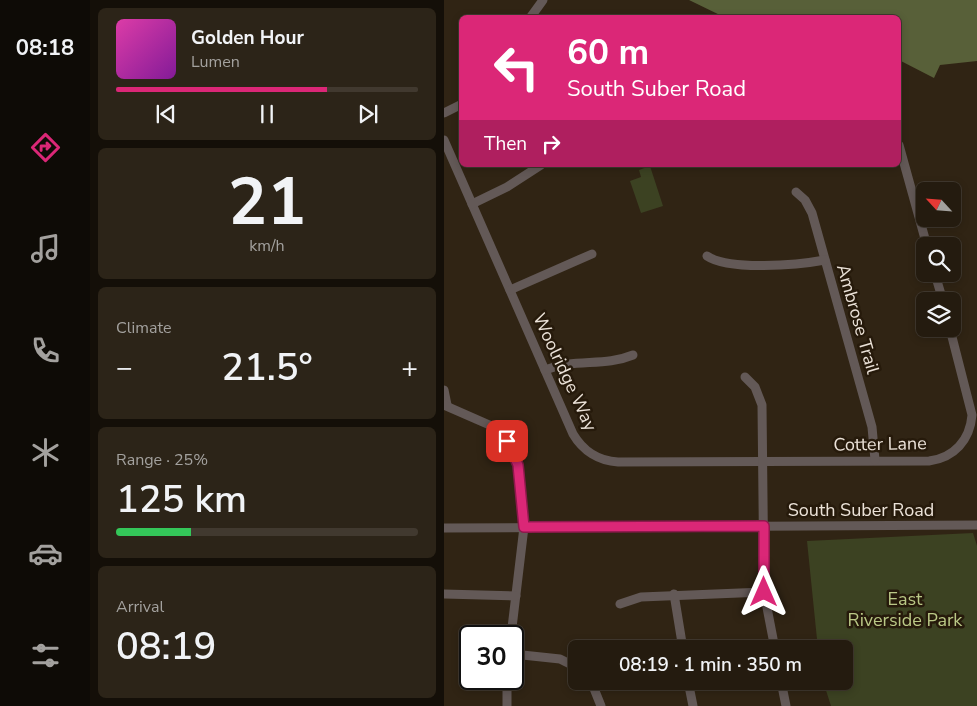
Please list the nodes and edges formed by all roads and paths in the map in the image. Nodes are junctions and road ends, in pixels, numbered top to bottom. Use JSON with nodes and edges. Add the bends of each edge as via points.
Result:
{"nodes":[{"id":1,"x":543,"y":0,"type":"edge"},
{"id":2,"x":532,"y":15,"type":"edge"},
{"id":3,"x":459,"y":106,"type":"edge"},
{"id":4,"x":444,"y":113,"type":"edge"},
{"id":5,"x":444,"y":140,"type":"edge"},
{"id":6,"x":901,"y":152,"type":"edge"},
{"id":7,"x":538,"y":167,"type":"edge"},
{"id":8,"x":796,"y":192,"type":"dead end"},
{"id":9,"x":472,"y":204,"type":"junction"},
{"id":10,"x":925,"y":237,"type":"edge"},
{"id":11,"x":592,"y":254,"type":"dead end"},
{"id":12,"x":707,"y":256,"type":"dead end"},
{"id":13,"x":825,"y":260,"type":"junction"},
{"id":14,"x":510,"y":290,"type":"junction"},
{"id":15,"x":952,"y":337,"type":"edge"},
{"id":16,"x":633,"y":355,"type":"dead end"},
{"id":17,"x":545,"y":370,"type":"junction"},
{"id":18,"x":745,"y":377,"type":"dead end"},
{"id":19,"x":444,"y":390,"type":"edge"},
{"id":20,"x":446,"y":405,"type":"edge"},
{"id":21,"x":875,"y":460,"type":"junction"},
{"id":22,"x":763,"y":462,"type":"junction"},
{"id":23,"x":977,"y":525,"type":"edge"},
{"id":24,"x":764,"y":526,"type":"junction"},
{"id":25,"x":524,"y":527,"type":"junction"},
{"id":26,"x":444,"y":528,"type":"edge"},
{"id":27,"x":764,"y":592,"type":"junction"},
{"id":28,"x":444,"y":594,"type":"edge"},
{"id":29,"x":674,"y":594,"type":"junction"},
{"id":30,"x":516,"y":596,"type":"junction"},
{"id":31,"x":620,"y":604,"type":"dead end"},
{"id":32,"x":512,"y":625,"type":"edge"},
{"id":33,"x":682,"y":640,"type":"edge"},
{"id":34,"x":773,"y":640,"type":"edge"},
{"id":35,"x":524,"y":655,"type":"edge"},
{"id":36,"x":568,"y":663,"type":"edge"},
{"id":37,"x":507,"y":690,"type":"edge"},
{"id":38,"x":595,"y":690,"type":"edge"},
{"id":39,"x":690,"y":690,"type":"edge"},
{"id":40,"x":783,"y":690,"type":"edge"},
{"id":41,"x":507,"y":706,"type":"edge"},
{"id":42,"x":601,"y":706,"type":"edge"},
{"id":43,"x":693,"y":706,"type":"edge"},
{"id":44,"x":786,"y":706,"type":"edge"}],
"edges":[{"from":1,"to":2,"type":"street"},
{"from":3,"to":4,"type":"street"},
{"from":5,"to":9,"type":"street","name":"Woolridge Way"},
{"from":6,"to":10,"type":"street"},
{"from":7,"to":9,"type":"street"},
{"from":8,"to":13,"type":"street","name":"Ambrose Trail","via":[[810,208]]},
{"from":9,"to":14,"type":"street","name":"Woolridge Way"},
{"from":11,"to":14,"type":"street"},
{"from":12,"to":13,"type":"street","via":[[729,265]]},
{"from":13,"to":21,"type":"street","name":"Ambrose Trail","via":[[872,427]]},
{"from":14,"to":17,"type":"street","name":"Woolridge Way"},
{"from":15,"to":21,"type":"street","name":"Cotter Lane","via":[[971,407],[972,421],[966,439],[953,452],[934,460]]},
{"from":16,"to":17,"type":"street","via":[[618,362],[571,362]]},
{"from":17,"to":22,"type":"street","name":"Woolridge Way","via":[[576,440],[598,458],[618,462]]},
{"from":18,"to":22,"type":"street","via":[[755,386],[762,401]]},
{"from":19,"to":20,"type":"street"},
{"from":20,"to":25,"type":"street","via":[[494,427],[507,441],[518,465]]},
{"from":21,"to":22,"type":"street","name":"Cotter Lane"},
{"from":22,"to":24,"type":"street"},
{"from":23,"to":24,"type":"street","name":"South Suber Road"},
{"from":24,"to":25,"type":"street","name":"South Suber Road"},
{"from":24,"to":27,"type":"street"},
{"from":25,"to":26,"type":"street","name":"South Suber Road"},
{"from":25,"to":30,"type":"street"},
{"from":27,"to":29,"type":"street"},
{"from":27,"to":34,"type":"street"},
{"from":28,"to":30,"type":"street"},
{"from":29,"to":31,"type":"street","via":[[640,597]]},
{"from":29,"to":33,"type":"street"},
{"from":30,"to":32,"type":"street"},
{"from":35,"to":36,"type":"street","via":[[560,659]]},
{"from":37,"to":41,"type":"street"},
{"from":38,"to":42,"type":"street"},
{"from":39,"to":43,"type":"street"},
{"from":40,"to":44,"type":"street"}]}
